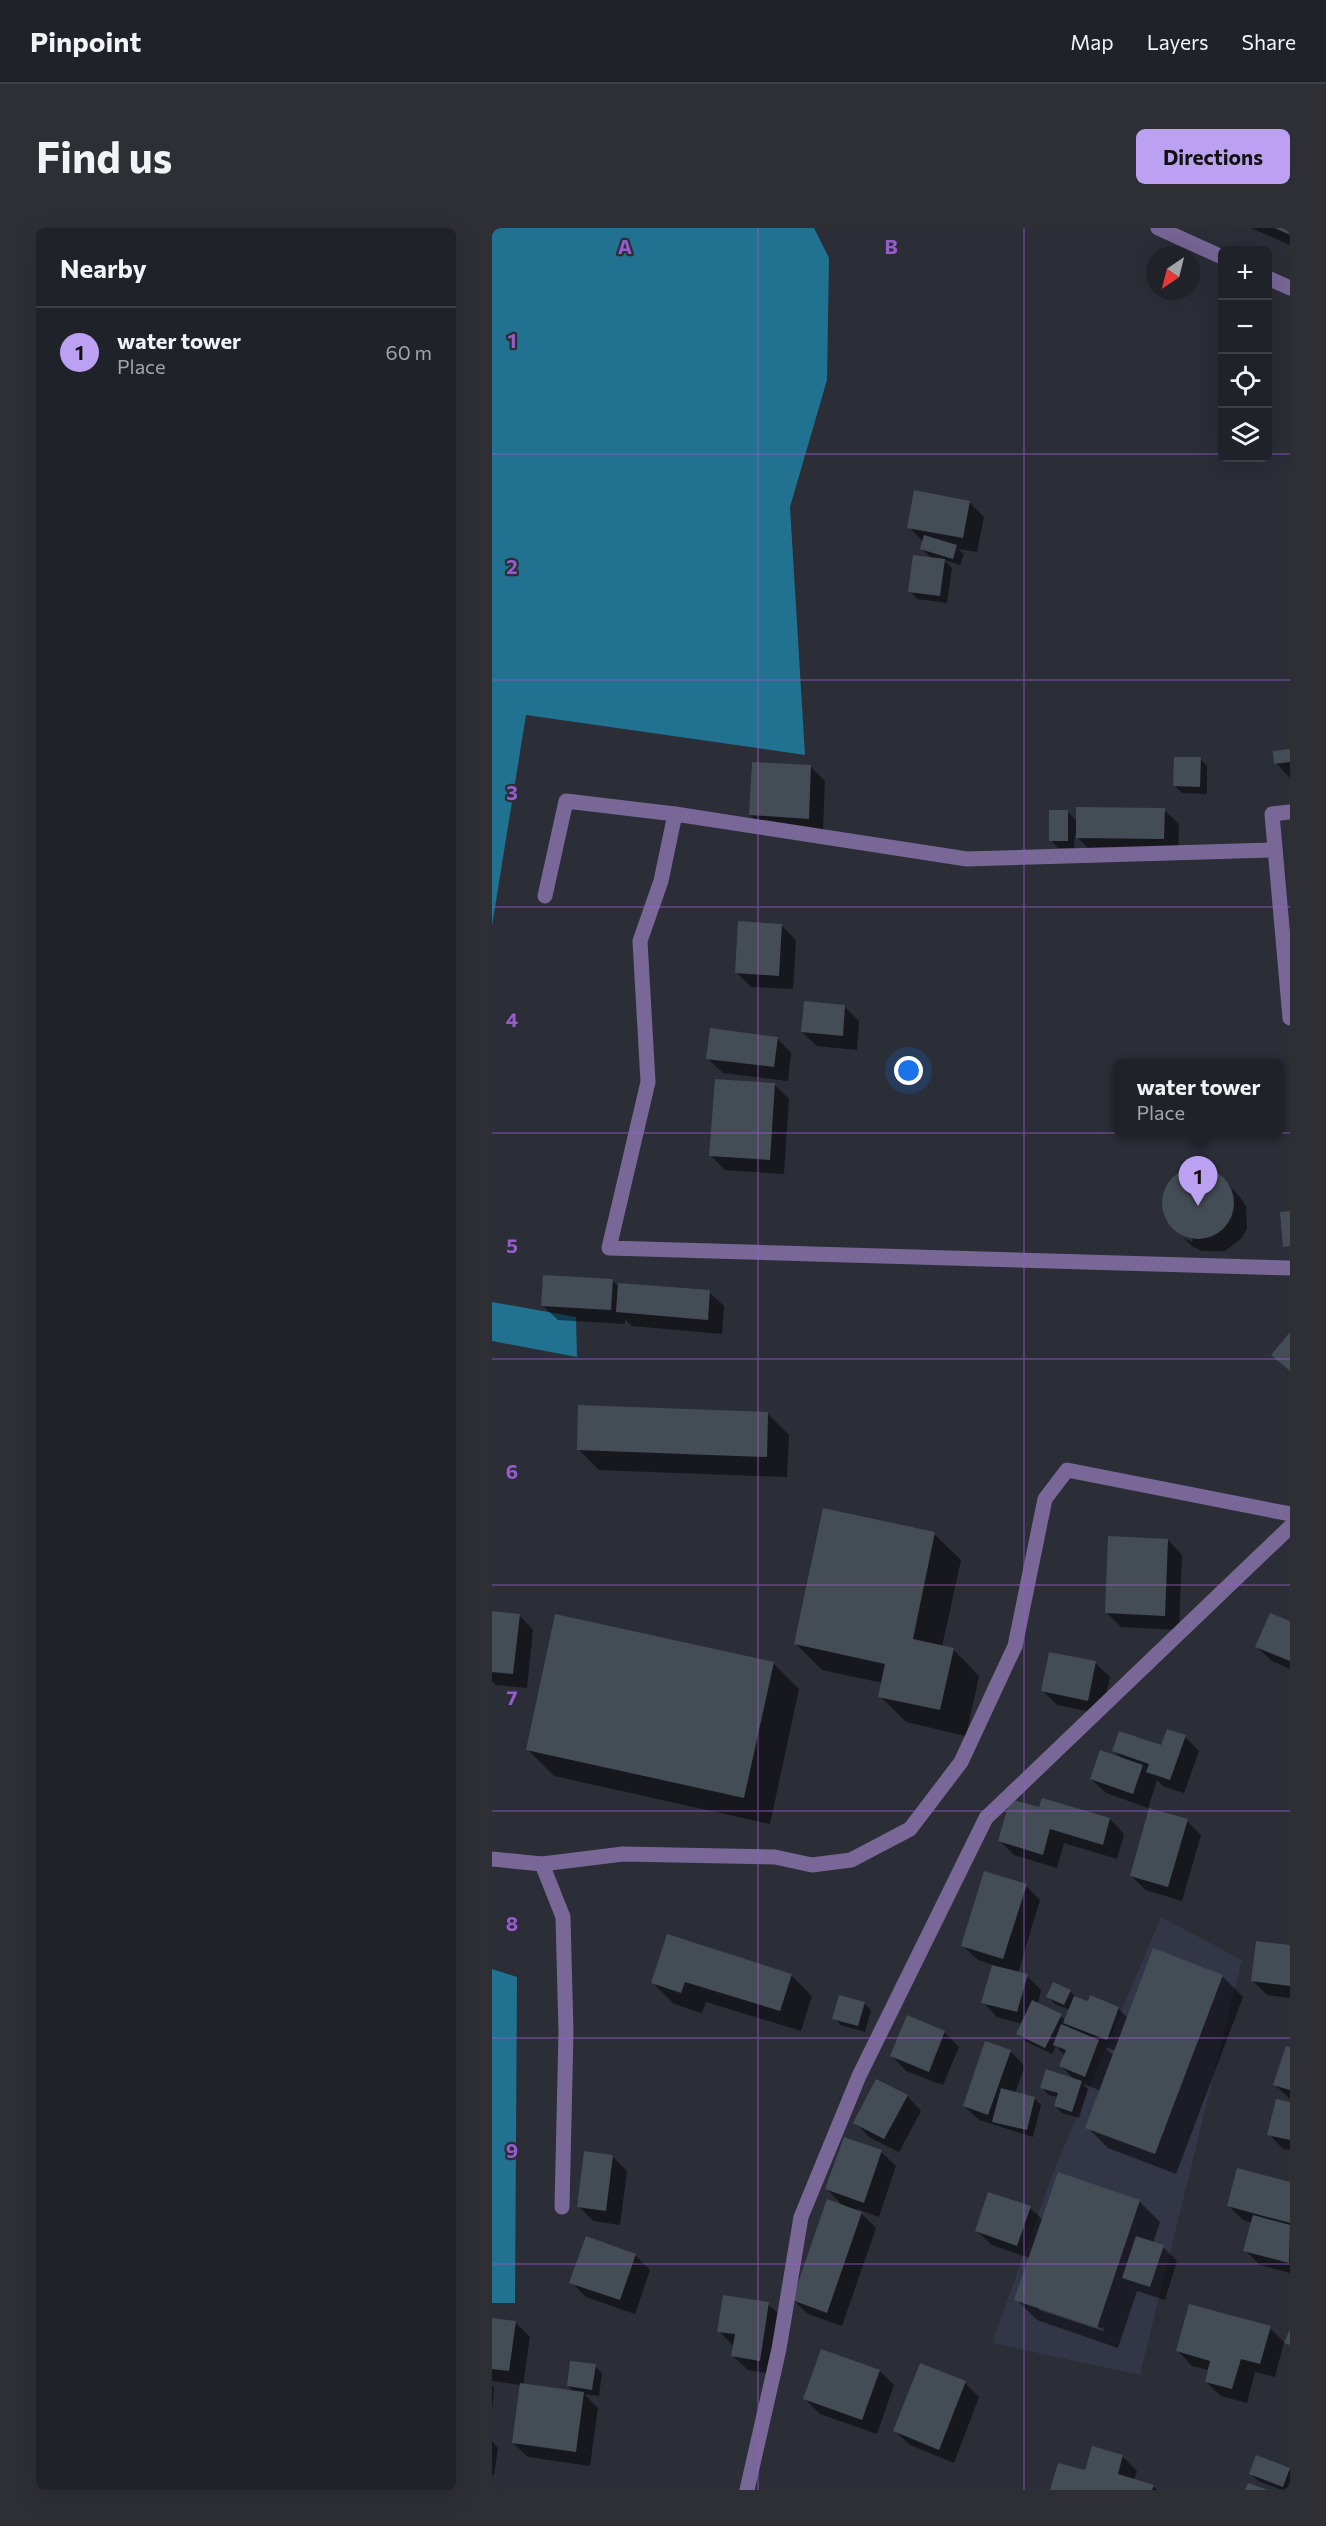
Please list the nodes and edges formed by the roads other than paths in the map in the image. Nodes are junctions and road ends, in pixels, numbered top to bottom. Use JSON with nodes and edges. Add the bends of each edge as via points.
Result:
{"nodes":[{"id":1,"x":1158,"y":228,"type":"edge"},
{"id":2,"x":1218,"y":255,"type":"edge"},
{"id":3,"x":1272,"y":280,"type":"edge"},
{"id":4,"x":1290,"y":288,"type":"edge"},
{"id":5,"x":1290,"y":812,"type":"edge"},
{"id":6,"x":675,"y":814,"type":"junction"},
{"id":7,"x":1275,"y":850,"type":"junction"},
{"id":8,"x":545,"y":896,"type":"dead end"},
{"id":9,"x":1290,"y":1018,"type":"edge"},
{"id":10,"x":1290,"y":1268,"type":"edge"},
{"id":11,"x":1290,"y":1514,"type":"edge"},
{"id":12,"x":1290,"y":1527,"type":"edge"},
{"id":13,"x":492,"y":1859,"type":"edge"},
{"id":14,"x":542,"y":1864,"type":"junction"},
{"id":15,"x":562,"y":2207,"type":"dead end"},
{"id":16,"x":747,"y":2490,"type":"edge"}],
"edges":[{"from":1,"to":2,"type":"street"},
{"from":3,"to":4,"type":"street"},
{"from":5,"to":7,"type":"street","via":[[1272,814]]},
{"from":6,"to":7,"type":"street","via":[[967,859]]},
{"from":6,"to":8,"type":"street","via":[[566,801]]},
{"from":6,"to":10,"type":"street","via":[[661,881],[640,941],[648,1082],[609,1248]]},
{"from":7,"to":9,"type":"street"},
{"from":11,"to":14,"type":"street","via":[[1067,1470],[1045,1499],[1015,1646],[961,1762],[910,1829],[851,1860],[812,1865],[775,1857],[623,1854]]},
{"from":12,"to":16,"type":"street","via":[[986,1818],[859,2076],[801,2217],[779,2349]]},
{"from":13,"to":14,"type":"street"},
{"from":14,"to":15,"type":"street","via":[[563,1917],[566,2032]]}]}
